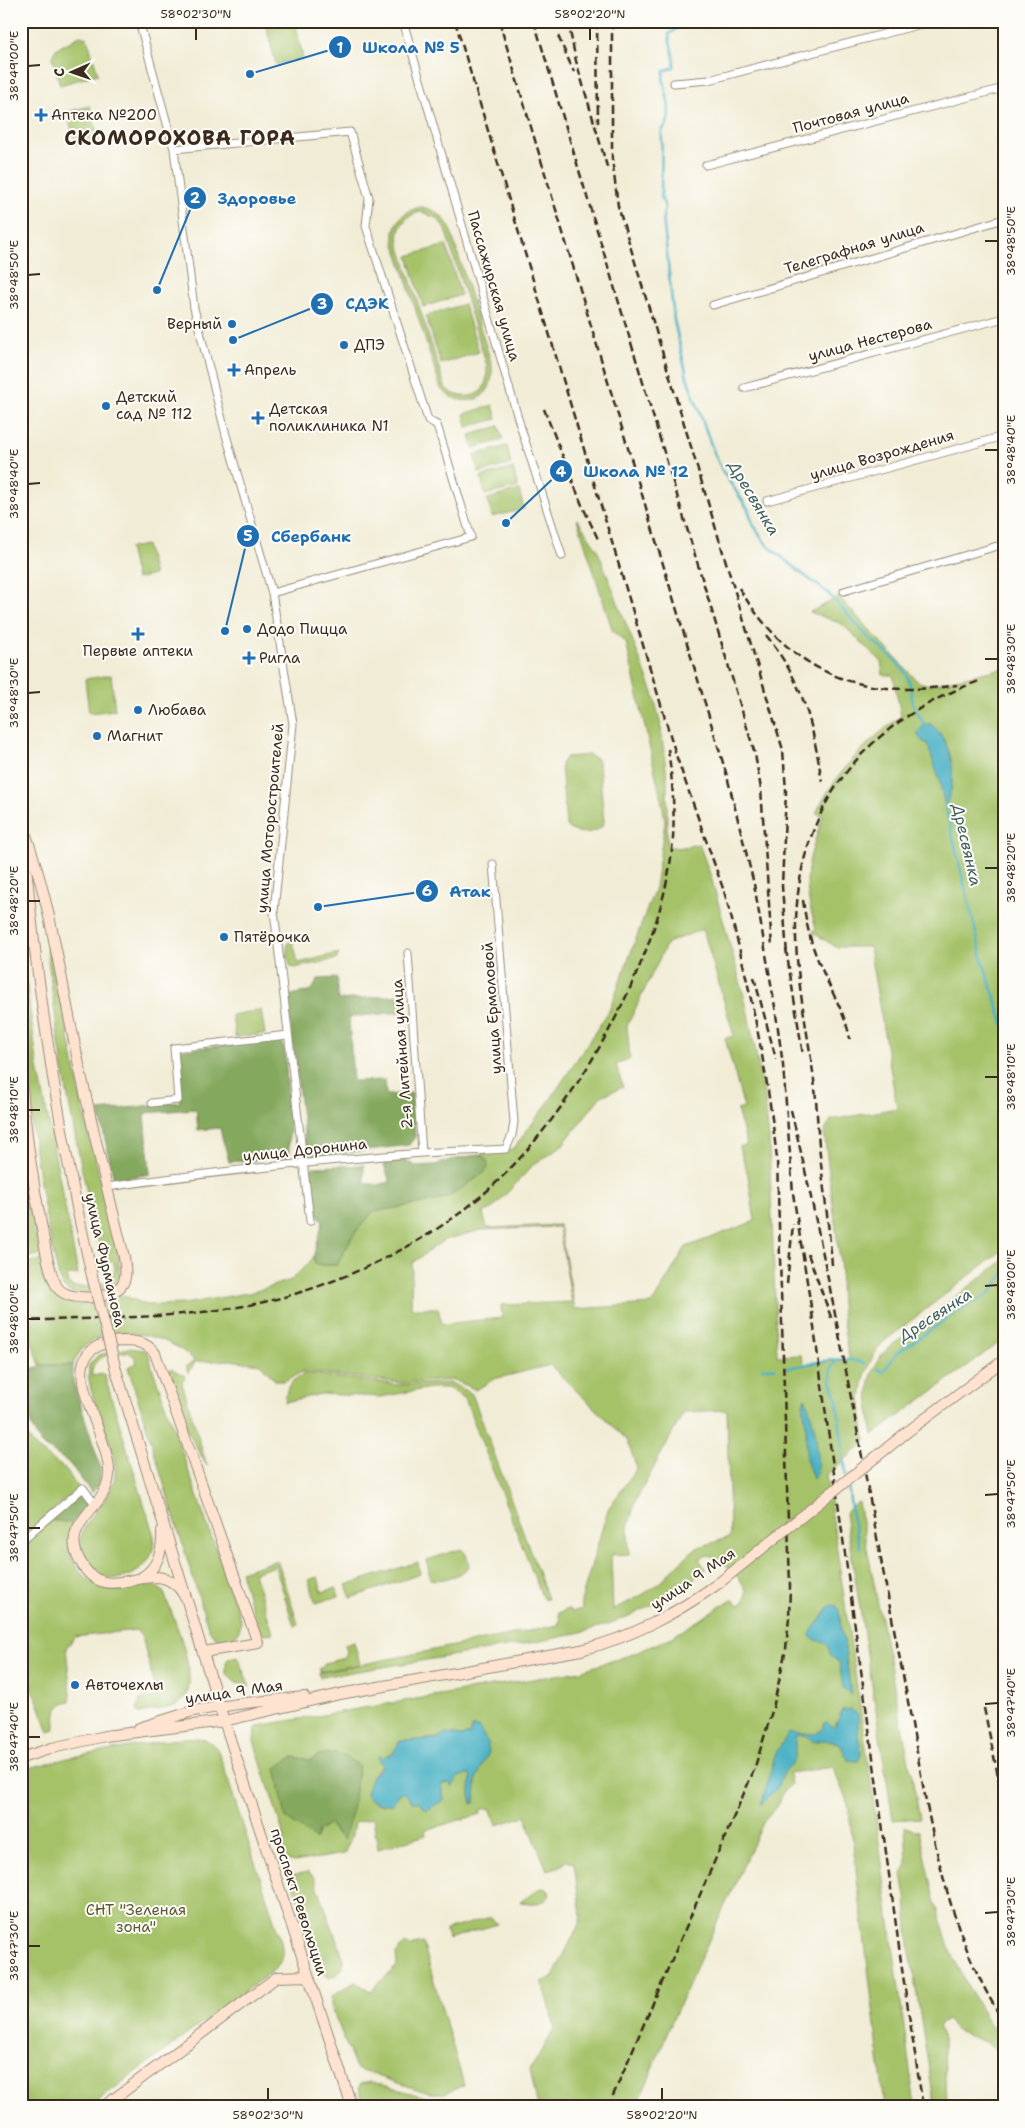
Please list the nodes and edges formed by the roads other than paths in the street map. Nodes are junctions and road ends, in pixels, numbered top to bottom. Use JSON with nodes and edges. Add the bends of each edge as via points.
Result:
{"nodes":[{"id":1,"x":139,"y":21,"type":"edge"},
{"id":2,"x":403,"y":21,"type":"edge"},
{"id":3,"x":933,"y":21,"type":"edge"},
{"id":4,"x":674,"y":83,"type":"dead end"},
{"id":5,"x":1004,"y":88,"type":"edge"},
{"id":6,"x":174,"y":149,"type":"junction"},
{"id":7,"x":706,"y":165,"type":"dead end"},
{"id":8,"x":1004,"y":218,"type":"edge"},
{"id":9,"x":713,"y":305,"type":"dead end"},
{"id":10,"x":1004,"y":318,"type":"edge"},
{"id":11,"x":744,"y":388,"type":"dead end"},
{"id":12,"x":1004,"y":436,"type":"edge"},
{"id":13,"x":767,"y":502,"type":"dead end"},
{"id":14,"x":1004,"y":544,"type":"edge"},
{"id":15,"x":562,"y":556,"type":"dead end"},
{"id":16,"x":844,"y":591,"type":"dead end"},
{"id":17,"x":272,"y":593,"type":"junction"},
{"id":18,"x":21,"y":807,"type":"edge"},
{"id":19,"x":22,"y":832,"type":"edge"},
{"id":20,"x":493,"y":864,"type":"dead end"},
{"id":21,"x":21,"y":908,"type":"edge"},
{"id":22,"x":31,"y":914,"type":"junction"},
{"id":23,"x":49,"y":914,"type":"junction"},
{"id":24,"x":408,"y":953,"type":"dead end"},
{"id":25,"x":288,"y":1035,"type":"junction"},
{"id":26,"x":21,"y":1077,"type":"edge"},
{"id":27,"x":152,"y":1102,"type":"dead end"},
{"id":28,"x":506,"y":1149,"type":"joint"},
{"id":29,"x":422,"y":1153,"type":"junction"},
{"id":30,"x":303,"y":1164,"type":"junction"},
{"id":31,"x":107,"y":1187,"type":"junction"},
{"id":32,"x":310,"y":1220,"type":"dead end"},
{"id":33,"x":1004,"y":1360,"type":"edge"},
{"id":34,"x":95,"y":1504,"type":"junction"},
{"id":35,"x":161,"y":1520,"type":"junction"},
{"id":36,"x":21,"y":1541,"type":"edge"},
{"id":37,"x":137,"y":1580,"type":"junction"},
{"id":38,"x":184,"y":1595,"type":"junction"},
{"id":39,"x":203,"y":1652,"type":"junction"},
{"id":40,"x":340,"y":1694,"type":"junction"},
{"id":41,"x":220,"y":1707,"type":"junction"},
{"id":42,"x":224,"y":1721,"type":"junction"},
{"id":43,"x":106,"y":1736,"type":"junction"},
{"id":44,"x":21,"y":1758,"type":"edge"},
{"id":45,"x":308,"y":1976,"type":"junction"},
{"id":46,"x":103,"y":2107,"type":"edge"},
{"id":47,"x":352,"y":2107,"type":"edge"}],
"edges":[{"from":1,"to":6,"type":"street","name":"улица Моторостроителей"},
{"from":2,"to":15,"type":"street","name":"Пассажирская улица","via":[[525,442]]},
{"from":3,"to":4,"type":"street","via":[[709,80]]},
{"from":5,"to":7,"type":"street","name":"Почтовая улица"},
{"from":6,"to":17,"type":"street","name":"улица Моторостроителей","via":[[194,308],[226,435]]},
{"from":6,"to":17,"type":"street","via":[[350,132],[368,198],[366,226],[428,420],[437,425],[471,537]]},
{"from":8,"to":9,"type":"street","name":"Телеграфная улица"},
{"from":10,"to":11,"type":"street","name":"улица Нестерова"},
{"from":12,"to":13,"type":"street","name":"улица Возрождения"},
{"from":14,"to":16,"type":"street"},
{"from":17,"to":25,"type":"street","name":"улица Моторостроителей","via":[[293,724],[274,911]]},
{"from":18,"to":19,"type":"main road","name":"улица Фурманова"},
{"from":19,"to":22,"type":"main road","name":"улица Фурманова"},
{"from":19,"to":23,"type":"main road","via":[[33,853]]},
{"from":20,"to":28,"type":"street","name":"улица Ермоловой","via":[[514,1122]]},
{"from":21,"to":22,"type":"main road"},
{"from":22,"to":23,"type":"main road","via":[[39,907],[45,908]]},
{"from":22,"to":35,"type":"main road","name":"улица Фурманова","bridge":true,"via":[[63,1140],[92,1276]]},
{"from":23,"to":31,"type":"main road"},
{"from":24,"to":29,"type":"street","name":"2-я Литейная улица"},
{"from":25,"to":27,"type":"street","via":[[174,1048],[178,1100]]},
{"from":25,"to":30,"type":"street","name":"улица Моторостроителей"},
{"from":26,"to":31,"type":"main road","via":[[38,1211],[47,1256],[62,1294],[75,1298],[104,1294],[122,1286],[126,1271],[124,1257]]},
{"from":28,"to":29,"type":"street","name":"улица Доронина"},
{"from":29,"to":30,"type":"street","name":"улица Доронина"},
{"from":30,"to":31,"type":"street","name":"улица Доронина"},
{"from":30,"to":32,"type":"street","name":"улица Моторостроителей"},
{"from":33,"to":40,"type":"main road","name":"улица 9 Мая","bridge":true,"via":[[907,1432],[719,1583],[652,1625],[606,1644],[552,1657]]},
{"from":34,"to":36,"type":"street","via":[[83,1488]]},
{"from":34,"to":37,"type":"main road","via":[[75,1531],[80,1562],[96,1578],[106,1582]]},
{"from":34,"to":39,"type":"main road","via":[[108,1484],[109,1464],[83,1383],[81,1366],[90,1350],[98,1346],[123,1341],[143,1343],[155,1353],[258,1643]]},
{"from":35,"to":37,"type":"main road","via":[[158,1558],[153,1568]]},
{"from":35,"to":38,"type":"main road","name":"улица Фурманова"},
{"from":37,"to":38,"type":"main road","via":[[165,1577],[173,1580]]},
{"from":38,"to":39,"type":"main road","name":"улица Фурманова"},
{"from":39,"to":41,"type":"main road","name":"улица Фурманова"},
{"from":40,"to":41,"type":"main road","name":"улица 9 Мая"},
{"from":40,"to":42,"type":"main road","name":"улица 9 Мая"},
{"from":41,"to":42,"type":"main road","name":"проспект Революции"},
{"from":41,"to":43,"type":"main road","name":"улица 9 Мая","via":[[193,1711]]},
{"from":42,"to":43,"type":"main road","name":"улица 9 Мая"},
{"from":42,"to":45,"type":"main road","name":"проспект Революции"},
{"from":43,"to":44,"type":"main road","name":"улица 9 Мая"},
{"from":45,"to":46,"type":"main road","via":[[277,1977]]},
{"from":45,"to":47,"type":"main road","name":"проспект Революции"}]}
